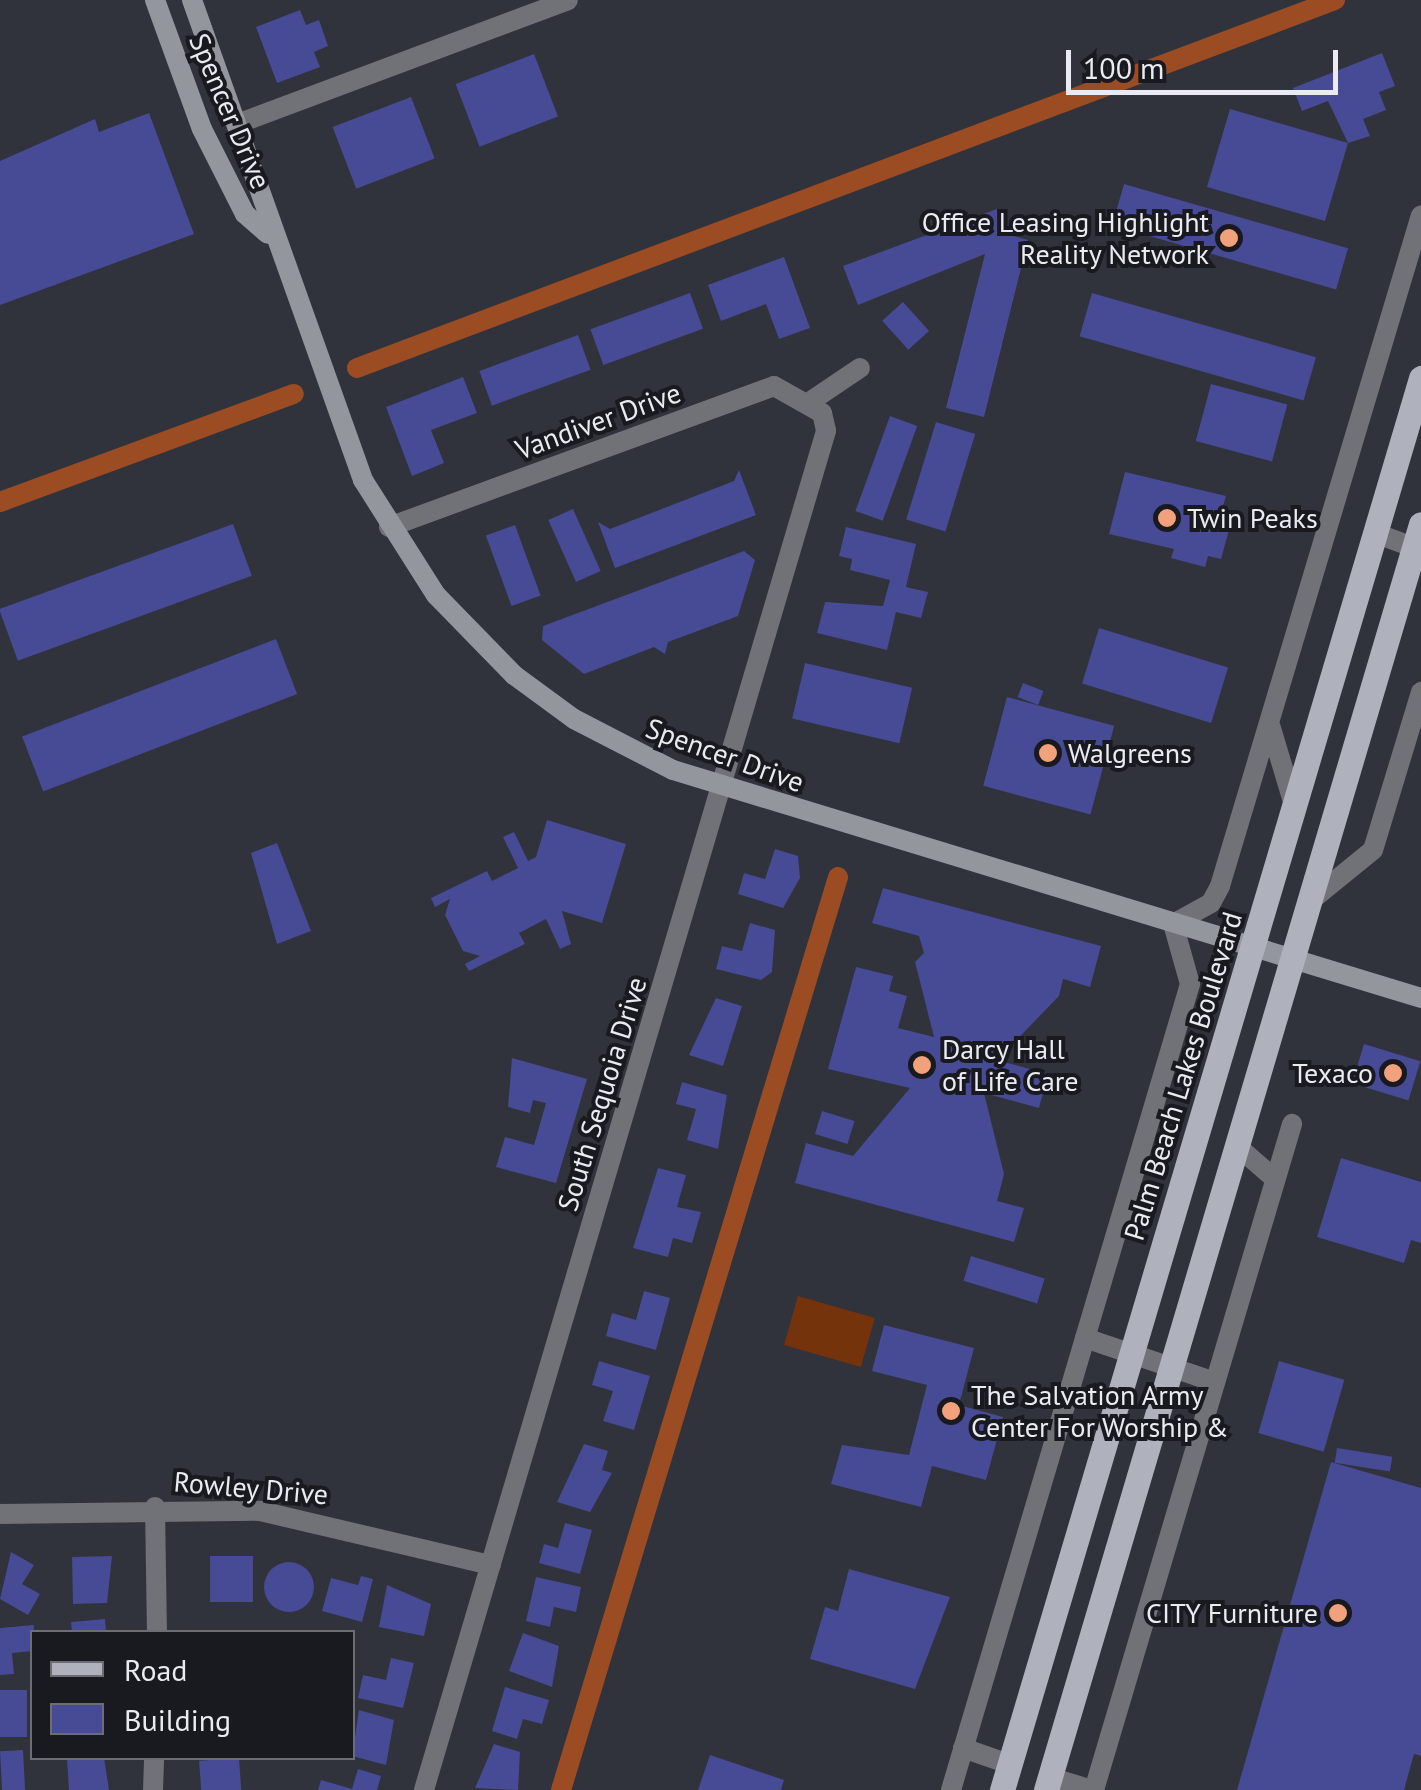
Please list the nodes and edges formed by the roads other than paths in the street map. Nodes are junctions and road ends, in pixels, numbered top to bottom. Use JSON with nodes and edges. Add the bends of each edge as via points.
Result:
{"nodes":[{"id":1,"x":155,"y":0,"type":"edge"},
{"id":2,"x":177,"y":0,"type":"edge"},
{"id":3,"x":568,"y":0,"type":"edge"},
{"id":4,"x":195,"y":10,"type":"edge"},
{"id":5,"x":238,"y":124,"type":"junction"},
{"id":6,"x":1421,"y":215,"type":"edge"},
{"id":7,"x":268,"y":234,"type":"junction"},
{"id":8,"x":860,"y":368,"type":"dead end"},
{"id":9,"x":1421,"y":378,"type":"edge"},
{"id":10,"x":816,"y":407,"type":"junction"},
{"id":11,"x":388,"y":527,"type":"junction"},
{"id":12,"x":1375,"y":533,"type":"junction"},
{"id":13,"x":1419,"y":541,"type":"edge"},
{"id":14,"x":1421,"y":692,"type":"edge"},
{"id":15,"x":1271,"y":726,"type":"junction"},
{"id":16,"x":722,"y":786,"type":"junction"},
{"id":17,"x":1294,"y":805,"type":"junction"},
{"id":18,"x":1309,"y":902,"type":"junction"},
{"id":19,"x":1174,"y":924,"type":"junction"},
{"id":20,"x":1252,"y":948,"type":"junction"},
{"id":21,"x":1292,"y":960,"type":"junction"},
{"id":22,"x":1421,"y":998,"type":"edge"},
{"id":23,"x":1292,"y":1124,"type":"dead end"},
{"id":24,"x":1237,"y":1146,"type":"junction"},
{"id":25,"x":1276,"y":1180,"type":"junction"},
{"id":26,"x":1085,"y":1338,"type":"junction"},
{"id":27,"x":1132,"y":1354,"type":"junction"},
{"id":28,"x":1171,"y":1367,"type":"junction"},
{"id":29,"x":1215,"y":1382,"type":"junction"},
{"id":30,"x":155,"y":1508,"type":"junction"},
{"id":31,"x":0,"y":1514,"type":"edge"},
{"id":32,"x":491,"y":1565,"type":"junction"},
{"id":33,"x":157,"y":1630,"type":"edge"},
{"id":34,"x":963,"y":1748,"type":"junction"},
{"id":35,"x":154,"y":1760,"type":"edge"},
{"id":36,"x":1010,"y":1764,"type":"junction"},
{"id":37,"x":1048,"y":1784,"type":"edge"},
{"id":38,"x":152,"y":1790,"type":"edge"},
{"id":39,"x":424,"y":1790,"type":"edge"},
{"id":40,"x":950,"y":1790,"type":"edge"},
{"id":41,"x":1002,"y":1790,"type":"edge"},
{"id":42,"x":1093,"y":1790,"type":"edge"}],
"edges":[{"from":1,"to":7,"type":"street","name":"Spencer Drive","via":[[202,129],[245,214]]},
{"from":2,"to":4,"type":"street"},
{"from":3,"to":5,"type":"street"},
{"from":4,"to":5,"type":"street","name":"Spencer Drive"},
{"from":5,"to":7,"type":"street","name":"Spencer Drive","via":[[268,204]]},
{"from":6,"to":15,"type":"street"},
{"from":7,"to":11,"type":"street","name":"Spencer Drive","via":[[340,426]]},
{"from":8,"to":10,"type":"street"},
{"from":9,"to":12,"type":"main road","name":"Palm Beach Lakes Boulevard"},
{"from":10,"to":11,"type":"street","name":"Vandiver Drive","via":[[774,386]]},
{"from":10,"to":16,"type":"street","name":"South Sequoia Drive","via":[[826,432]]},
{"from":11,"to":16,"type":"street","name":"Spencer Drive","via":[[460,623],[531,688],[622,747]]},
{"from":12,"to":13,"type":"street"},
{"from":12,"to":17,"type":"main road","name":"Palm Beach Lakes Boulevard"},
{"from":13,"to":18,"type":"main road"},
{"from":14,"to":18,"type":"street","via":[[1374,850]]},
{"from":15,"to":17,"type":"street"},
{"from":15,"to":19,"type":"street","via":[[1216,894]]},
{"from":16,"to":19,"type":"street","name":"Spencer Drive"},
{"from":16,"to":32,"type":"street","name":"South Sequoia Drive"},
{"from":17,"to":20,"type":"main road","name":"Palm Beach Lakes Boulevard"},
{"from":18,"to":21,"type":"main road"},
{"from":19,"to":20,"type":"street","name":"Spencer Drive"},
{"from":19,"to":26,"type":"street","via":[[1190,984]]},
{"from":20,"to":21,"type":"street","name":"Spencer Drive"},
{"from":20,"to":27,"type":"main road","name":"Palm Beach Lakes Boulevard"},
{"from":21,"to":22,"type":"street","name":"Spencer Drive"},
{"from":21,"to":24,"type":"main road"},
{"from":23,"to":25,"type":"street"},
{"from":24,"to":25,"type":"street"},
{"from":24,"to":28,"type":"main road"},
{"from":25,"to":29,"type":"street"},
{"from":26,"to":27,"type":"street"},
{"from":26,"to":34,"type":"street"},
{"from":27,"to":28,"type":"street"},
{"from":27,"to":36,"type":"main road","name":"Palm Beach Lakes Boulevard"},
{"from":28,"to":29,"type":"street"},
{"from":28,"to":37,"type":"main road"},
{"from":29,"to":42,"type":"street"},
{"from":30,"to":31,"type":"street","name":"Rowley Drive"},
{"from":30,"to":32,"type":"street","name":"Rowley Drive","via":[[314,1518]]},
{"from":30,"to":33,"type":"street"},
{"from":32,"to":39,"type":"street","name":"South Sequoia Drive"},
{"from":34,"to":36,"type":"street"},
{"from":34,"to":40,"type":"street"},
{"from":35,"to":38,"type":"street"},
{"from":36,"to":41,"type":"main road","name":"Palm Beach Lakes Boulevard"},
{"from":37,"to":42,"type":"street"}]}
